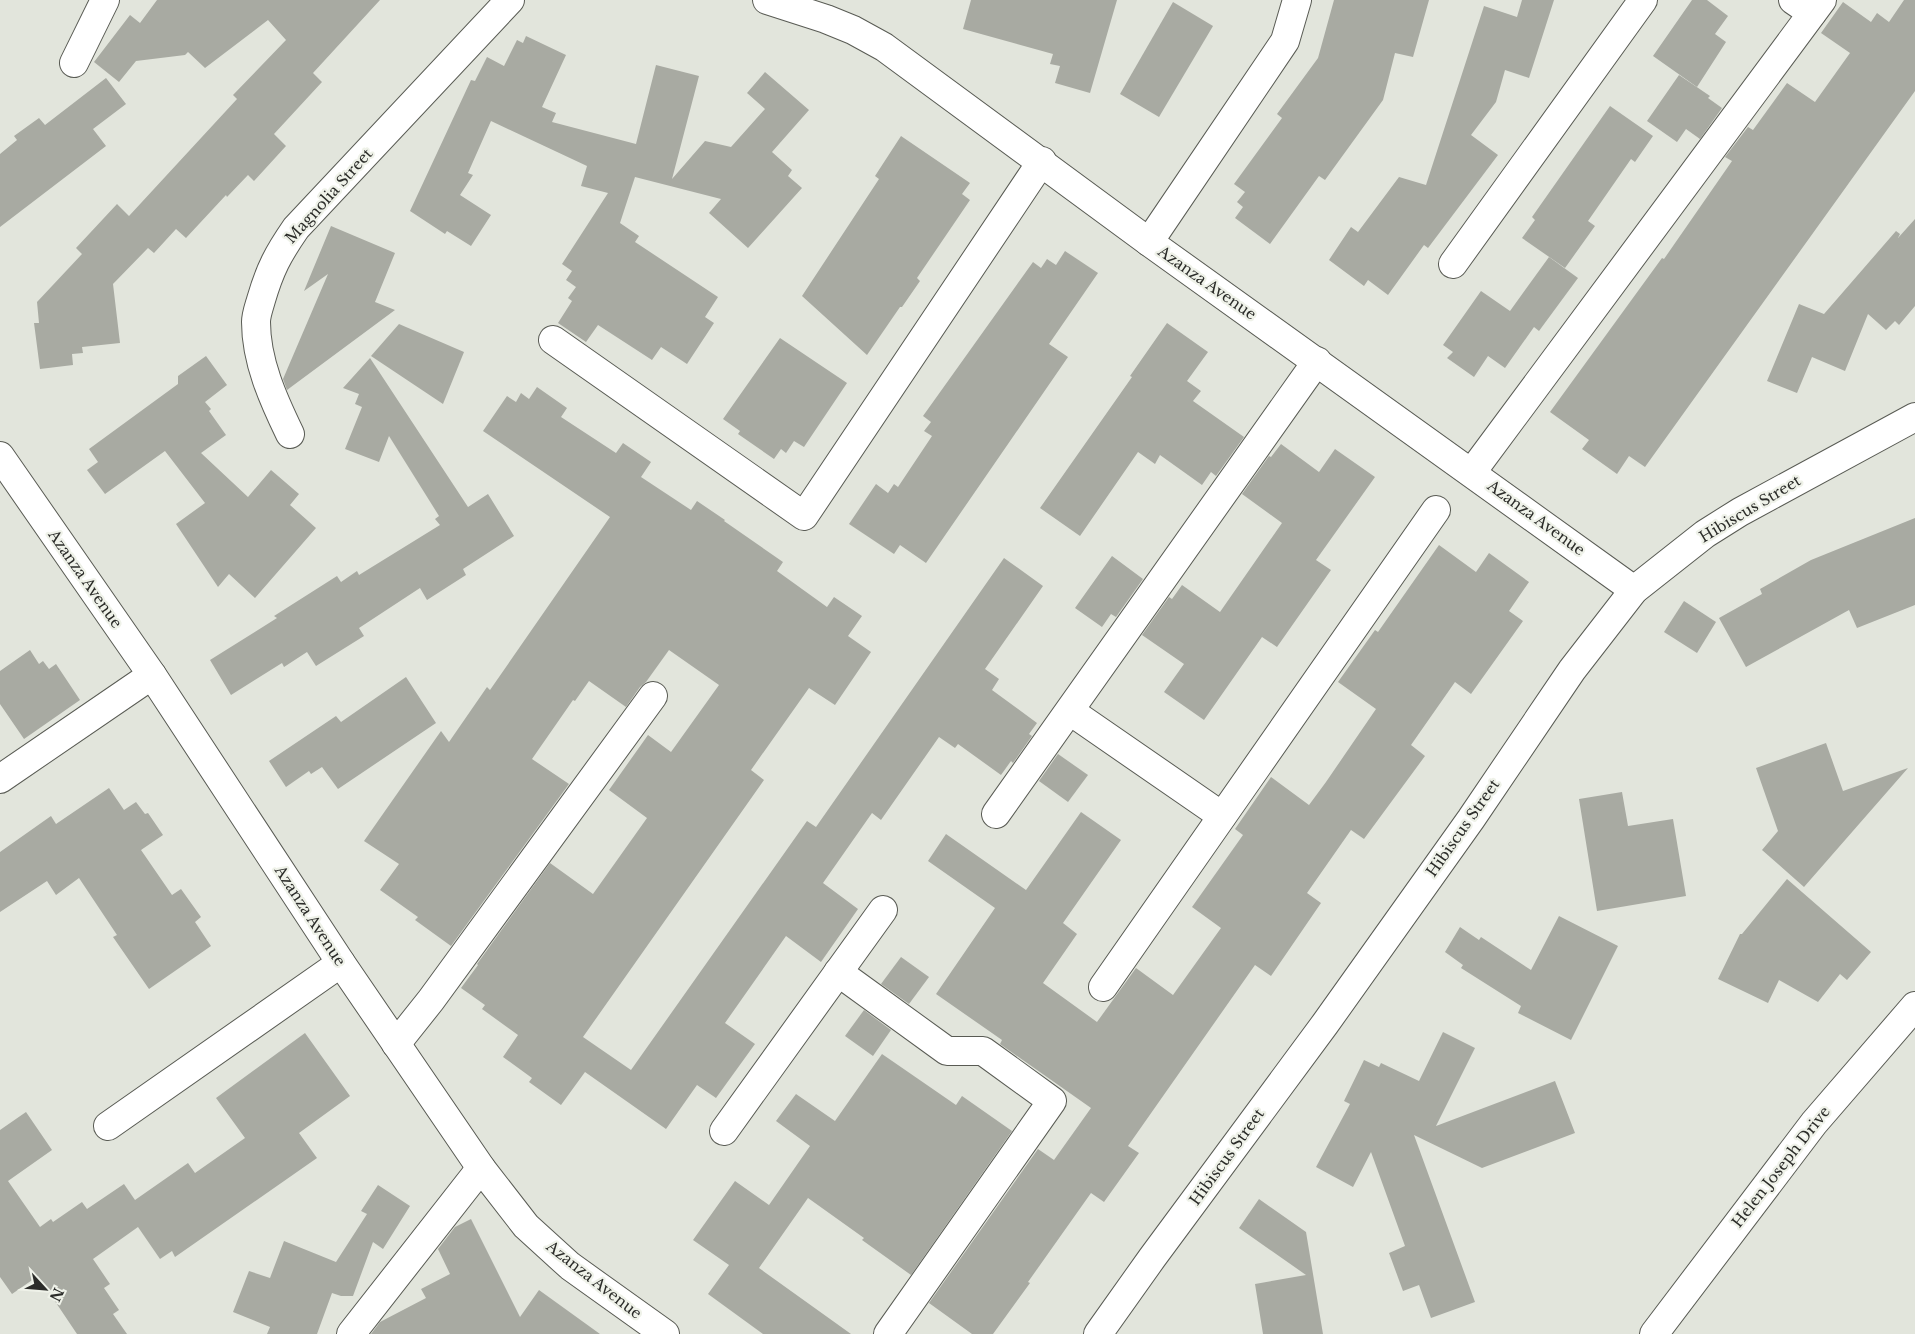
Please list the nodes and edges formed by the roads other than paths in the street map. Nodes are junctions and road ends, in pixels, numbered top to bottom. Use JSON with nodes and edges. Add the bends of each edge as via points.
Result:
{"nodes":[{"id":1,"x":104,"y":0,"type":"edge"},
{"id":2,"x":510,"y":0,"type":"edge"},
{"id":3,"x":767,"y":0,"type":"edge"},
{"id":4,"x":1297,"y":0,"type":"edge"},
{"id":5,"x":1643,"y":0,"type":"edge"},
{"id":6,"x":1809,"y":4,"type":"edge"},
{"id":7,"x":74,"y":63,"type":"dead end"},
{"id":8,"x":1042,"y":161,"type":"junction"},
{"id":9,"x":1149,"y":242,"type":"junction"},
{"id":10,"x":1453,"y":264,"type":"dead end"},
{"id":11,"x":553,"y":340,"type":"dead end"},
{"id":12,"x":1317,"y":361,"type":"junction"},
{"id":13,"x":1915,"y":417,"type":"edge"},
{"id":14,"x":290,"y":434,"type":"dead end"},
{"id":15,"x":0,"y":456,"type":"edge"},
{"id":16,"x":1472,"y":472,"type":"junction"},
{"id":17,"x":1436,"y":510,"type":"dead end"},
{"id":18,"x":1634,"y":590,"type":"junction"},
{"id":19,"x":152,"y":675,"type":"junction"},
{"id":20,"x":653,"y":696,"type":"dead end"},
{"id":21,"x":1070,"y":711,"type":"junction"},
{"id":22,"x":0,"y":779,"type":"edge"},
{"id":23,"x":996,"y":814,"type":"dead end"},
{"id":24,"x":1222,"y":816,"type":"junction"},
{"id":25,"x":883,"y":910,"type":"dead end"},
{"id":26,"x":341,"y":963,"type":"junction"},
{"id":27,"x":838,"y":972,"type":"junction"},
{"id":28,"x":1104,"y":987,"type":"dead end"},
{"id":29,"x":1915,"y":1006,"type":"edge"},
{"id":30,"x":396,"y":1044,"type":"junction"},
{"id":31,"x":108,"y":1126,"type":"dead end"},
{"id":32,"x":724,"y":1131,"type":"dead end"},
{"id":33,"x":481,"y":1168,"type":"junction"},
{"id":34,"x":351,"y":1334,"type":"edge"},
{"id":35,"x":665,"y":1334,"type":"edge"},
{"id":36,"x":888,"y":1334,"type":"edge"},
{"id":37,"x":1098,"y":1334,"type":"edge"},
{"id":38,"x":1654,"y":1334,"type":"edge"}],
"edges":[{"from":1,"to":7,"type":"street"},
{"from":2,"to":14,"type":"street","name":"Magnolia Street","via":[[296,228],[277,255],[256,320],[259,353],[274,403]]},
{"from":3,"to":8,"type":"street","name":"Azanza Avenue","via":[[826,19],[884,47]]},
{"from":4,"to":9,"type":"street","via":[[1285,41]]},
{"from":5,"to":10,"type":"street"},
{"from":6,"to":16,"type":"street"},
{"from":8,"to":9,"type":"street","name":"Azanza Avenue"},
{"from":8,"to":11,"type":"street","via":[[804,516]]},
{"from":9,"to":12,"type":"street","name":"Azanza Avenue"},
{"from":12,"to":16,"type":"street","name":"Azanza Avenue"},
{"from":12,"to":21,"type":"street"},
{"from":13,"to":18,"type":"street","name":"Hibiscus Street","via":[[1740,512],[1705,534]]},
{"from":15,"to":19,"type":"street","name":"Azanza Avenue"},
{"from":16,"to":18,"type":"street","name":"Azanza Avenue"},
{"from":17,"to":24,"type":"street"},
{"from":18,"to":37,"type":"street","name":"Hibiscus Street","via":[[1572,670],[1342,1000]]},
{"from":19,"to":22,"type":"street"},
{"from":19,"to":26,"type":"street","name":"Azanza Avenue"},
{"from":20,"to":30,"type":"street"},
{"from":21,"to":23,"type":"street"},
{"from":21,"to":24,"type":"street"},
{"from":24,"to":28,"type":"street"},
{"from":25,"to":27,"type":"street"},
{"from":26,"to":30,"type":"street","name":"Azanza Avenue"},
{"from":26,"to":31,"type":"street"},
{"from":27,"to":32,"type":"street"},
{"from":27,"to":36,"type":"street","via":[[947,1051],[982,1052],[1052,1101]]},
{"from":29,"to":38,"type":"street","name":"Helen Joseph Drive","via":[[1814,1123]]},
{"from":30,"to":33,"type":"street","name":"Azanza Avenue"},
{"from":33,"to":34,"type":"street"},
{"from":33,"to":35,"type":"street","name":"Azanza Avenue","via":[[526,1226],[570,1266]]}]}
